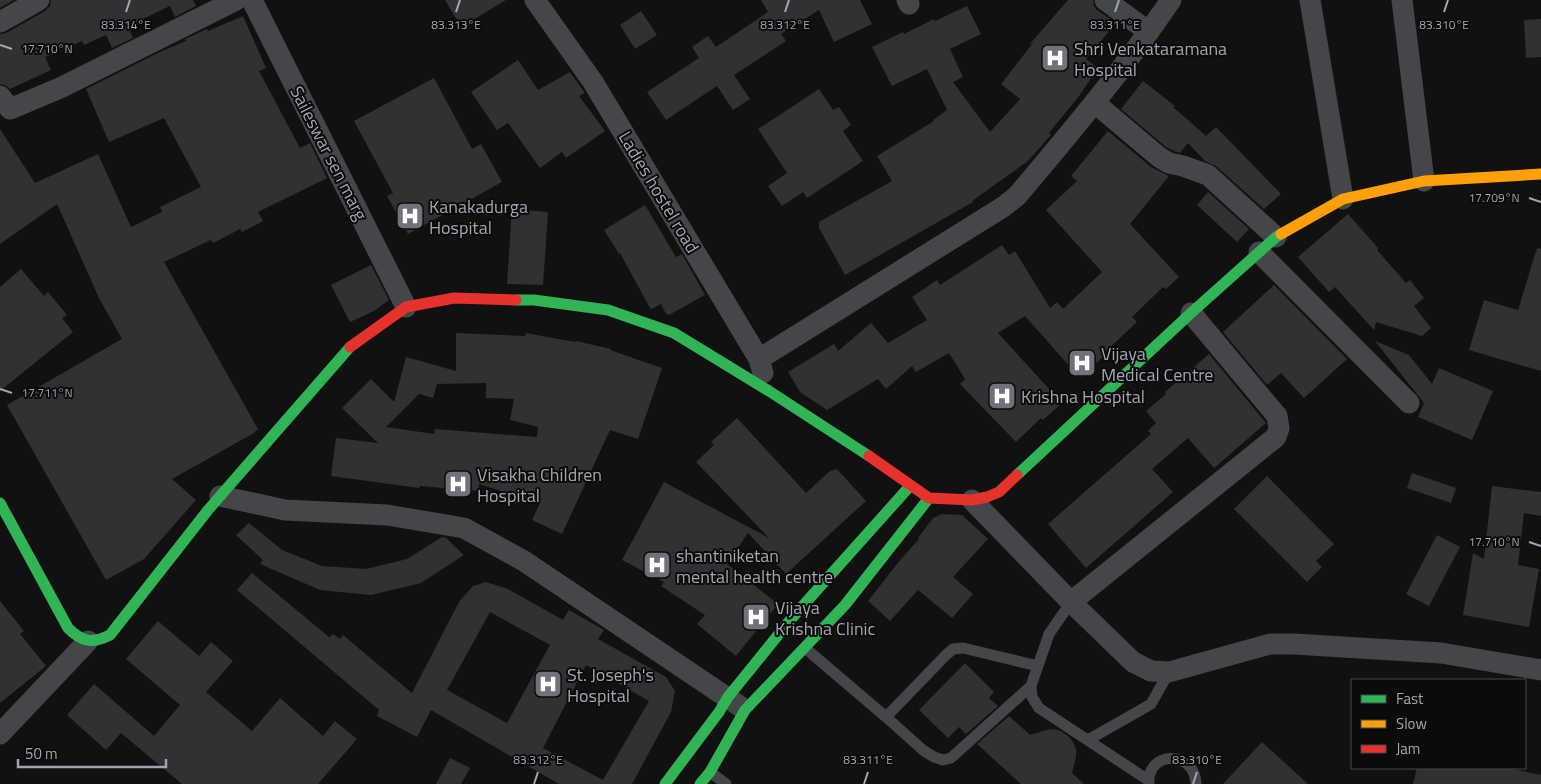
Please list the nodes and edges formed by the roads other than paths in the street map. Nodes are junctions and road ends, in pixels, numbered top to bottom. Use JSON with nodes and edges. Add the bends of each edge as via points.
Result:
{"nodes":[{"id":1,"x":39,"y":0,"type":"edge"},
{"id":2,"x":236,"y":0,"type":"edge"},
{"id":3,"x":252,"y":0,"type":"edge"},
{"id":4,"x":535,"y":0,"type":"edge"},
{"id":5,"x":1106,"y":0,"type":"edge"},
{"id":6,"x":1171,"y":0,"type":"edge"},
{"id":7,"x":1310,"y":0,"type":"edge"},
{"id":8,"x":1402,"y":0,"type":"edge"},
{"id":9,"x":0,"y":22,"type":"edge"},
{"id":10,"x":1149,"y":32,"type":"junction"},
{"id":11,"x":5,"y":102,"type":"edge"},
{"id":12,"x":1096,"y":102,"type":"junction"},
{"id":13,"x":1541,"y":174,"type":"edge"},
{"id":14,"x":1424,"y":181,"type":"junction"},
{"id":15,"x":1344,"y":199,"type":"junction"},
{"id":16,"x":1276,"y":237,"type":"junction"},
{"id":17,"x":1259,"y":252,"type":"junction"},
{"id":18,"x":406,"y":307,"type":"junction"},
{"id":19,"x":1191,"y":313,"type":"junction"},
{"id":20,"x":759,"y":359,"type":"junction"},
{"id":21,"x":768,"y":391,"type":"junction"},
{"id":22,"x":1408,"y":403,"type":"dead end"},
{"id":23,"x":910,"y":486,"type":"junction"},
{"id":24,"x":220,"y":496,"type":"junction"},
{"id":25,"x":929,"y":498,"type":"junction"},
{"id":26,"x":972,"y":500,"type":"junction"},
{"id":27,"x":0,"y":503,"type":"edge"},
{"id":28,"x":1071,"y":602,"type":"junction"},
{"id":29,"x":88,"y":641,"type":"junction"},
{"id":30,"x":805,"y":648,"type":"junction"},
{"id":31,"x":1038,"y":666,"type":"junction"},
{"id":32,"x":1541,"y":670,"type":"edge"},
{"id":33,"x":1169,"y":672,"type":"junction"},
{"id":34,"x":1031,"y":686,"type":"junction"},
{"id":35,"x":728,"y":696,"type":"junction"},
{"id":36,"x":745,"y":710,"type":"junction"},
{"id":37,"x":886,"y":716,"type":"junction"},
{"id":38,"x":0,"y":734,"type":"edge"},
{"id":39,"x":1088,"y":740,"type":"junction"},
{"id":40,"x":699,"y":763,"type":"junction"},
{"id":41,"x":1148,"y":782,"type":"edge"},
{"id":42,"x":665,"y":784,"type":"edge"},
{"id":43,"x":700,"y":784,"type":"edge"},
{"id":44,"x":726,"y":784,"type":"edge"},
{"id":45,"x":1196,"y":784,"type":"edge"}],
"edges":[{"from":1,"to":9,"type":"street"},
{"from":2,"to":11,"type":"street","via":[[60,88]]},
{"from":3,"to":18,"type":"street","name":"Saileswar sen marg"},
{"from":4,"to":20,"type":"street","name":"Ladies hostel road","via":[[593,82]]},
{"from":5,"to":10,"type":"street"},
{"from":6,"to":10,"type":"street"},
{"from":7,"to":15,"type":"street"},
{"from":8,"to":14,"type":"street"},
{"from":10,"to":12,"type":"street"},
{"from":12,"to":16,"type":"street","via":[[1159,157],[1208,176]]},
{"from":12,"to":20,"type":"street","via":[[1017,196]]},
{"from":13,"to":14,"type":"street"},
{"from":14,"to":15,"type":"street"},
{"from":15,"to":16,"type":"street"},
{"from":16,"to":17,"type":"street"},
{"from":17,"to":19,"type":"street"},
{"from":17,"to":22,"type":"street"},
{"from":18,"to":21,"type":"street","via":[[464,298],[534,300],[608,310],[674,333]]},
{"from":18,"to":24,"type":"street","via":[[346,350]]},
{"from":19,"to":26,"type":"street","via":[[999,492]]},
{"from":19,"to":28,"type":"street","via":[[1277,416],[1279,428],[1276,437]]},
{"from":20,"to":21,"type":"street","name":"Ladies hostel road"},
{"from":21,"to":23,"type":"street","via":[[849,442]]},
{"from":23,"to":25,"type":"street"},
{"from":23,"to":35,"type":"street","via":[[791,618]]},
{"from":24,"to":29,"type":"street","via":[[110,635],[102,640]]},
{"from":24,"to":35,"type":"street","via":[[285,510],[387,515],[464,528],[524,561]]},
{"from":25,"to":26,"type":"street"},
{"from":25,"to":30,"type":"street","via":[[845,605]]},
{"from":26,"to":28,"type":"street"},
{"from":27,"to":29,"type":"street","via":[[68,628],[76,637]]},
{"from":28,"to":31,"type":"lane","via":[[1049,634]]},
{"from":28,"to":33,"type":"street","via":[[1134,662],[1151,671]]},
{"from":29,"to":38,"type":"street"},
{"from":30,"to":36,"type":"street"},
{"from":30,"to":37,"type":"lane"},
{"from":31,"to":34,"type":"lane"},
{"from":31,"to":37,"type":"lane","via":[[963,648],[953,649]]},
{"from":32,"to":33,"type":"street","via":[[1441,653],[1270,644]]},
{"from":33,"to":39,"type":"lane","via":[[1151,704]]},
{"from":34,"to":37,"type":"lane","via":[[952,758],[943,760],[924,751]]},
{"from":34,"to":39,"type":"lane","via":[[1032,697],[1039,708]]},
{"from":35,"to":36,"type":"street"},
{"from":35,"to":40,"type":"street"},
{"from":36,"to":40,"type":"street"},
{"from":39,"to":41,"type":"lane"},
{"from":40,"to":42,"type":"street"},
{"from":40,"to":43,"type":"street"},
{"from":40,"to":44,"type":"lane"},
{"from":41,"to":45,"type":"lane","via":[[1154,766],[1167,758],[1175,758],[1189,765]]}]}
